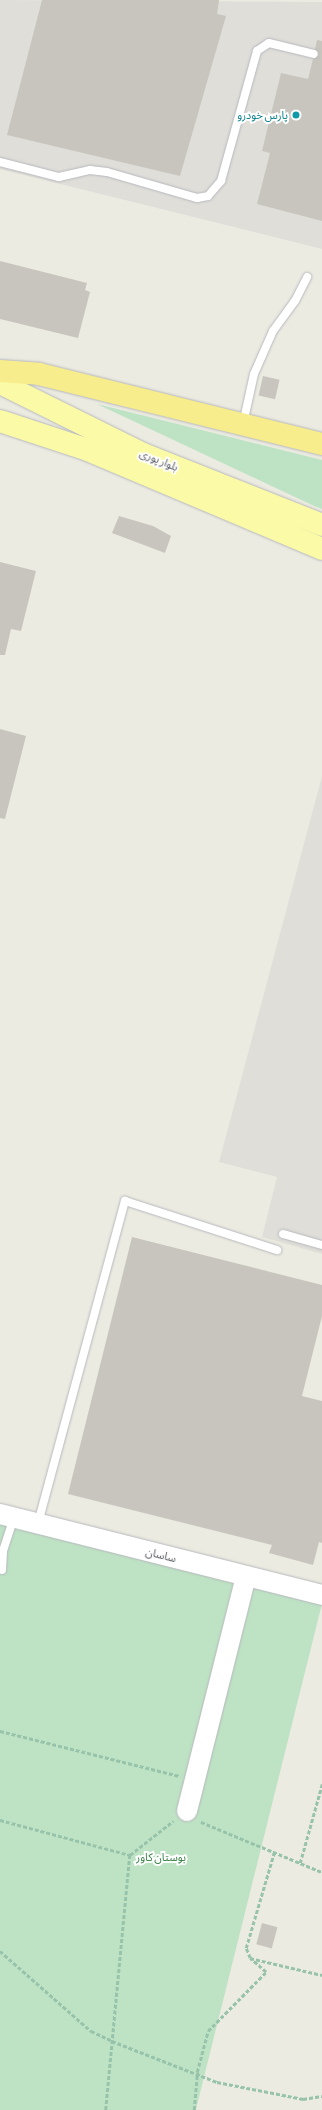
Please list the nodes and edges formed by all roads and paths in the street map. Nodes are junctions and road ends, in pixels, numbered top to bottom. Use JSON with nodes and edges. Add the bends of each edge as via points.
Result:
{"nodes":[{"id":1,"x":314,"y":54,"type":"dead end"},
{"id":2,"x":0,"y":162,"type":"edge"},
{"id":3,"x":307,"y":278,"type":"dead end"},
{"id":4,"x":0,"y":371,"type":"edge"},
{"id":5,"x":0,"y":383,"type":"edge"},
{"id":6,"x":0,"y":421,"type":"edge"},
{"id":7,"x":243,"y":425,"type":"junction"},
{"id":8,"x":322,"y":444,"type":"edge"},
{"id":9,"x":322,"y":525,"type":"edge"},
{"id":10,"x":322,"y":549,"type":"edge"},
{"id":11,"x":283,"y":1234,"type":"dead end"},
{"id":12,"x":322,"y":1246,"type":"edge"},
{"id":13,"x":277,"y":1250,"type":"dead end"},
{"id":14,"x":7,"y":1516,"type":"edge"},
{"id":15,"x":38,"y":1523,"type":"junction"},
{"id":16,"x":2,"y":1570,"type":"dead end"},
{"id":17,"x":246,"y":1576,"type":"junction"},
{"id":18,"x":322,"y":1595,"type":"edge"},
{"id":19,"x":0,"y":1731,"type":"edge"},
{"id":20,"x":195,"y":1780,"type":"junction"},
{"id":21,"x":322,"y":1784,"type":"edge"},
{"id":22,"x":187,"y":1811,"type":"junction"},
{"id":23,"x":0,"y":1820,"type":"edge"},
{"id":24,"x":274,"y":1853,"type":"junction"},
{"id":25,"x":130,"y":1855,"type":"junction"},
{"id":26,"x":300,"y":1863,"type":"junction"},
{"id":27,"x":322,"y":1872,"type":"edge"},
{"id":28,"x":0,"y":1951,"type":"edge"},
{"id":29,"x":250,"y":1958,"type":"junction"},
{"id":30,"x":322,"y":1975,"type":"edge"},
{"id":31,"x":112,"y":2041,"type":"junction"},
{"id":32,"x":197,"y":2075,"type":"junction"},
{"id":33,"x":322,"y":2096,"type":"edge"},
{"id":34,"x":106,"y":2110,"type":"edge"},
{"id":35,"x":194,"y":2110,"type":"edge"}],
"edges":[{"from":1,"to":2,"type":"lane","via":[[269,43],[257,51],[221,181],[208,196],[198,198],[107,172],[90,170],[59,177]]},
{"from":3,"to":7,"type":"lane","via":[[273,331],[254,374]]},
{"from":4,"to":7,"type":"highway","via":[[38,374]]},
{"from":5,"to":9,"type":"main road","name":"بلوار پوری","via":[[143,454]]},
{"from":6,"to":10,"type":"main road","name":"بلوار پوری","via":[[88,450]]},
{"from":7,"to":8,"type":"highway"},
{"from":11,"to":12,"type":"lane"},
{"from":13,"to":15,"type":"lane","via":[[125,1201]]},
{"from":14,"to":15,"type":"street","name":"ساسان"},
{"from":14,"to":16,"type":"lane"},
{"from":15,"to":17,"type":"street","name":"ساسان"},
{"from":17,"to":18,"type":"street","name":"ساسان"},
{"from":17,"to":20,"type":"street"},
{"from":19,"to":20,"type":"path"},
{"from":20,"to":22,"type":"street"},
{"from":21,"to":26,"type":"path"},
{"from":22,"to":24,"type":"path","via":[[205,1826]]},
{"from":22,"to":25,"type":"path"},
{"from":23,"to":25,"type":"path"},
{"from":24,"to":26,"type":"path"},
{"from":24,"to":29,"type":"path","via":[[246,1948]]},
{"from":25,"to":31,"type":"path"},
{"from":26,"to":27,"type":"path"},
{"from":28,"to":31,"type":"path","via":[[91,2031]]},
{"from":29,"to":30,"type":"path"},
{"from":29,"to":32,"type":"path","via":[[266,1972],[208,2031]]},
{"from":31,"to":32,"type":"path"},
{"from":31,"to":34,"type":"path"},
{"from":32,"to":33,"type":"path","via":[[217,2082],[303,2099]]},
{"from":32,"to":35,"type":"path"}]}
